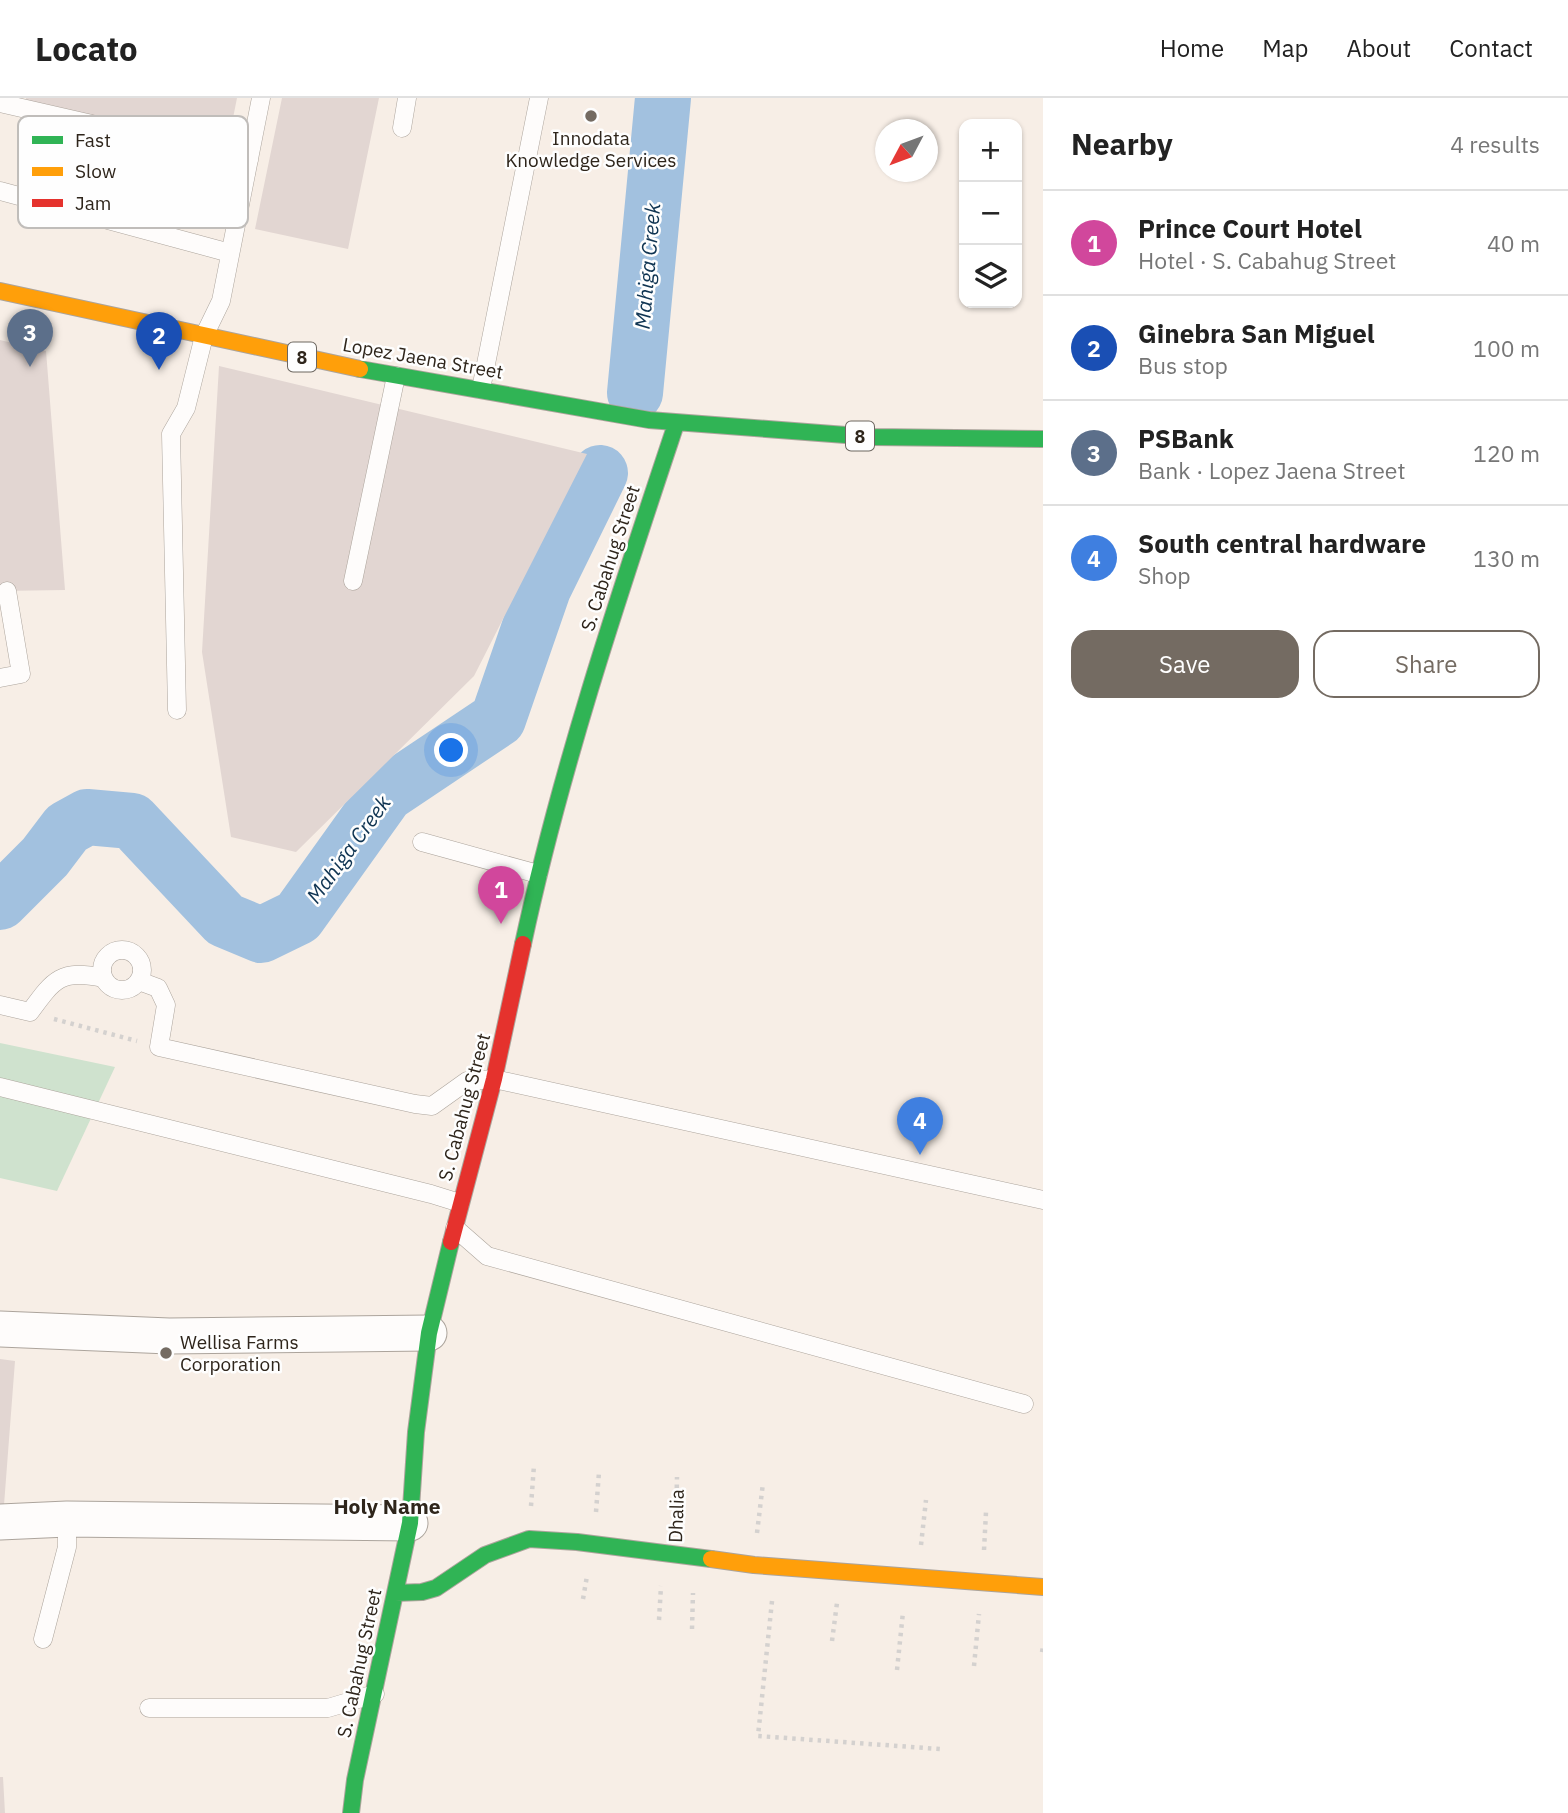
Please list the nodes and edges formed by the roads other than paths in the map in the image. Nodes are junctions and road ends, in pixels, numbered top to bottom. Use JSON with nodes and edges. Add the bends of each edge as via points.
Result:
{"nodes":[{"id":1,"x":261,"y":98,"type":"edge"},
{"id":2,"x":407,"y":98,"type":"edge"},
{"id":3,"x":539,"y":98,"type":"edge"},
{"id":4,"x":0,"y":103,"type":"edge"},
{"id":5,"x":57,"y":116,"type":"edge"},
{"id":6,"x":402,"y":128,"type":"dead end"},
{"id":7,"x":250,"y":160,"type":"joint"},
{"id":8,"x":248,"y":169,"type":"edge"},
{"id":9,"x":0,"y":191,"type":"edge"},
{"id":10,"x":18,"y":196,"type":"edge"},
{"id":11,"x":137,"y":228,"type":"edge"},
{"id":12,"x":235,"y":228,"type":"edge"},
{"id":13,"x":230,"y":253,"type":"junction"},
{"id":14,"x":0,"y":290,"type":"edge"},
{"id":15,"x":204,"y":337,"type":"junction"},
{"id":16,"x":396,"y":376,"type":"junction"},
{"id":17,"x":481,"y":389,"type":"junction"},
{"id":18,"x":677,"y":424,"type":"junction"},
{"id":19,"x":1043,"y":439,"type":"edge"},
{"id":20,"x":353,"y":581,"type":"dead end"},
{"id":21,"x":8,"y":591,"type":"dead end"},
{"id":22,"x":0,"y":678,"type":"edge"},
{"id":23,"x":177,"y":710,"type":"dead end"},
{"id":24,"x":422,"y":842,"type":"dead end"},
{"id":25,"x":538,"y":874,"type":"junction"},
{"id":26,"x":103,"y":978,"type":"junction"},
{"id":27,"x":139,"y":981,"type":"junction"},
{"id":28,"x":0,"y":1005,"type":"edge"},
{"id":29,"x":494,"y":1079,"type":"junction"},
{"id":30,"x":0,"y":1087,"type":"edge"},
{"id":31,"x":1043,"y":1200,"type":"edge"},
{"id":32,"x":457,"y":1215,"type":"junction"},
{"id":33,"x":0,"y":1329,"type":"edge"},
{"id":34,"x":429,"y":1333,"type":"junction"},
{"id":35,"x":1024,"y":1404,"type":"dead end"},
{"id":36,"x":67,"y":1519,"type":"junction"},
{"id":37,"x":0,"y":1522,"type":"edge"},
{"id":38,"x":410,"y":1523,"type":"junction"},
{"id":39,"x":1043,"y":1587,"type":"edge"},
{"id":40,"x":395,"y":1593,"type":"junction"},
{"id":41,"x":43,"y":1639,"type":"dead end"},
{"id":42,"x":374,"y":1694,"type":"junction"},
{"id":43,"x":149,"y":1708,"type":"dead end"},
{"id":44,"x":351,"y":1813,"type":"edge"}],
"edges":[{"from":1,"to":7,"type":"lane"},
{"from":2,"to":6,"type":"lane"},
{"from":3,"to":17,"type":"lane"},
{"from":4,"to":5,"type":"lane"},
{"from":7,"to":8,"type":"lane"},
{"from":9,"to":10,"type":"lane"},
{"from":11,"to":13,"type":"lane"},
{"from":12,"to":13,"type":"lane"},
{"from":13,"to":15,"type":"lane","via":[[221,300]]},
{"from":14,"to":15,"type":"street","name":"Lopez Jaena Street","number":"8"},
{"from":15,"to":16,"type":"street","name":"Lopez Jaena Street","number":"8"},
{"from":15,"to":23,"type":"lane","via":[[186,408],[171,434]]},
{"from":16,"to":17,"type":"street","name":"Lopez Jaena Street","number":"8"},
{"from":16,"to":20,"type":"lane"},
{"from":17,"to":18,"type":"street","name":"Lopez Jaena Street","number":"8"},
{"from":18,"to":19,"type":"street","number":"8","via":[[872,437]]},
{"from":18,"to":25,"type":"street","name":"S. Cabahug Street","via":[[611,619]]},
{"from":21,"to":22,"type":"lane","via":[[21,674]]},
{"from":24,"to":25,"type":"lane"},
{"from":25,"to":29,"type":"street","name":"S. Cabahug Street"},
{"from":26,"to":27,"type":"lane","via":[[121,990]]},
{"from":26,"to":27,"type":"lane","via":[[105,958],[123,950],[140,961]]},
{"from":26,"to":28,"type":"lane","via":[[66,975],[47,989],[30,1012]]},
{"from":27,"to":29,"type":"lane","via":[[158,988],[166,1005],[159,1047],[432,1106],[467,1081]]},
{"from":29,"to":31,"type":"lane"},
{"from":29,"to":32,"type":"street","name":"S. Cabahug Street"},
{"from":30,"to":32,"type":"lane","via":[[431,1194]]},
{"from":32,"to":34,"type":"street","name":"S. Cabahug Street"},
{"from":32,"to":35,"type":"lane","via":[[487,1256]]},
{"from":33,"to":34,"type":"street","via":[[169,1336]]},
{"from":34,"to":38,"type":"street","name":"S. Cabahug Street"},
{"from":36,"to":37,"type":"street"},
{"from":36,"to":38,"type":"street"},
{"from":36,"to":41,"type":"lane","via":[[67,1547]]},
{"from":38,"to":40,"type":"street","name":"S. Cabahug Street"},
{"from":39,"to":40,"type":"street","via":[[754,1565],[529,1539],[485,1555],[436,1588]]},
{"from":40,"to":42,"type":"street","name":"S. Cabahug Street"},
{"from":42,"to":43,"type":"lane","via":[[328,1708]]},
{"from":42,"to":44,"type":"street","name":"S. Cabahug Street"}]}
